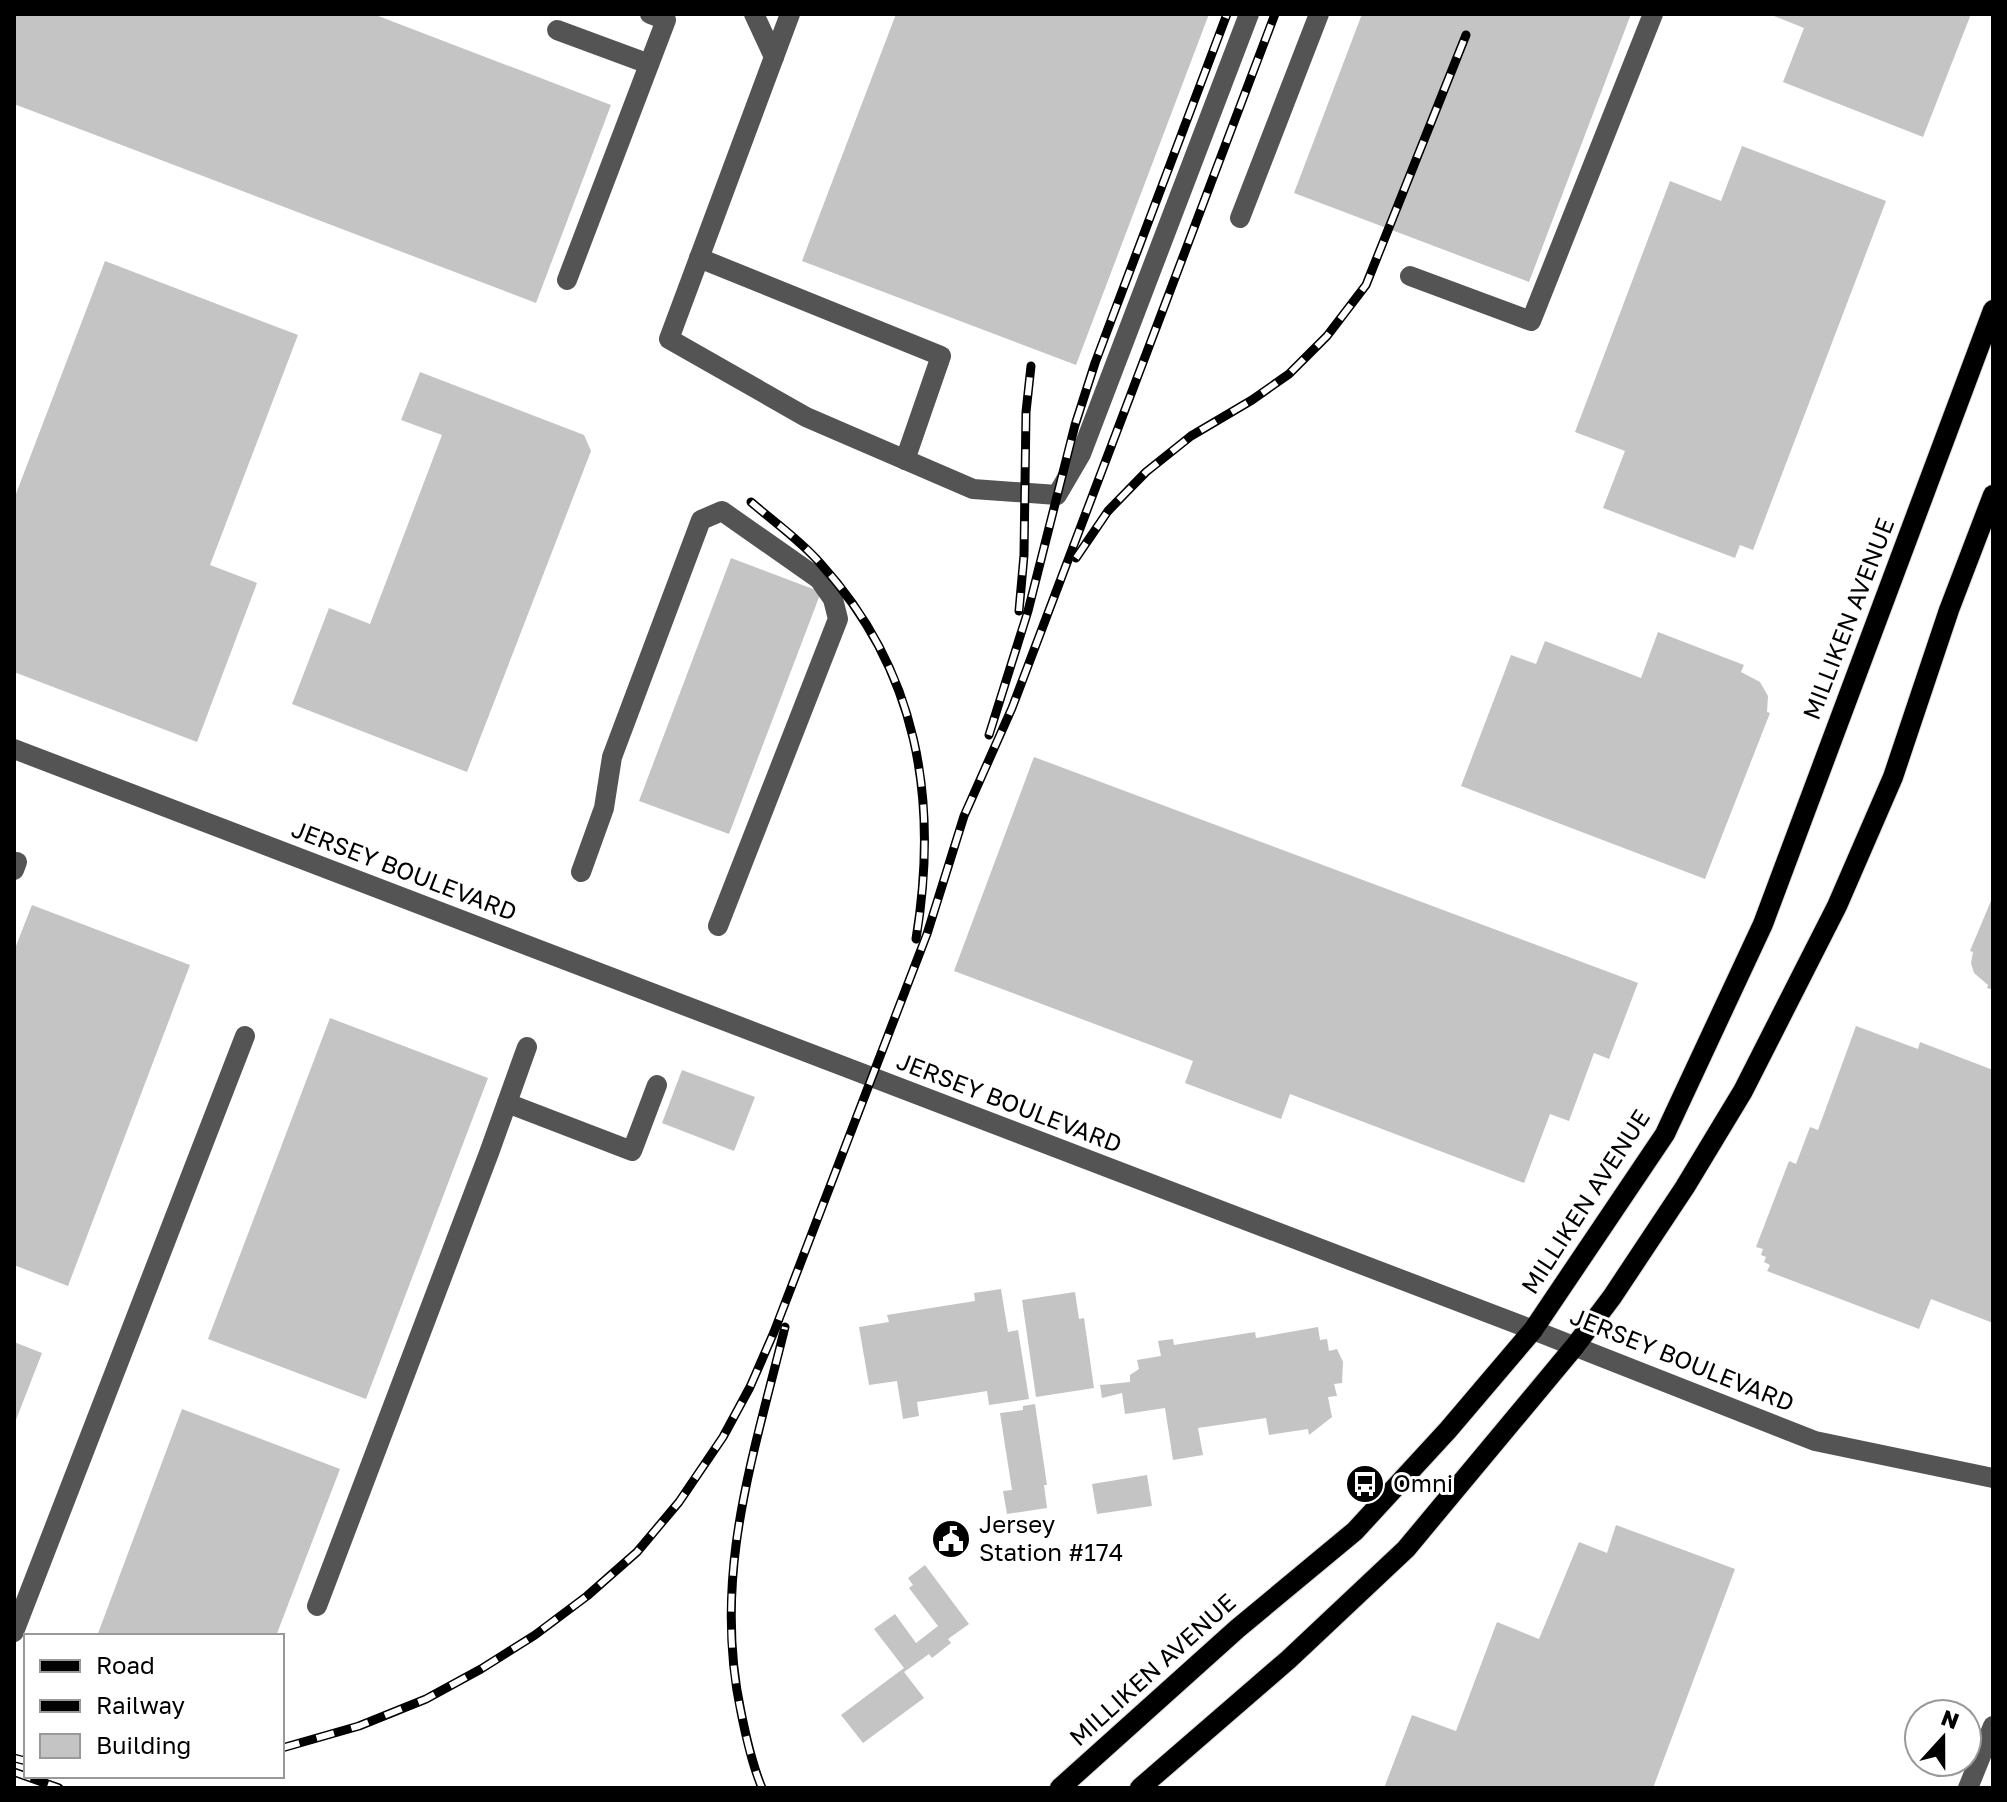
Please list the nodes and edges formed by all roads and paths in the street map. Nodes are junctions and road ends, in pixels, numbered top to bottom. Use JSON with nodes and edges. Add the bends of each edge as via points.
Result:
{"nodes":[{"id":1,"x":754,"y":14,"type":"edge"},
{"id":2,"x":790,"y":14,"type":"edge"},
{"id":3,"x":1249,"y":14,"type":"edge"},
{"id":4,"x":1319,"y":14,"type":"edge"},
{"id":5,"x":1653,"y":14,"type":"edge"},
{"id":6,"x":661,"y":16,"type":"edge"},
{"id":7,"x":557,"y":30,"type":"dead end"},
{"id":8,"x":774,"y":57,"type":"junction"},
{"id":9,"x":649,"y":64,"type":"junction"},
{"id":10,"x":1240,"y":218,"type":"dead end"},
{"id":11,"x":699,"y":258,"type":"junction"},
{"id":12,"x":1410,"y":276,"type":"dead end"},
{"id":13,"x":567,"y":280,"type":"dead end"},
{"id":14,"x":1993,"y":310,"type":"edge"},
{"id":15,"x":905,"y":460,"type":"junction"},
{"id":16,"x":1993,"y":495,"type":"edge"},
{"id":17,"x":14,"y":749,"type":"edge"},
{"id":18,"x":581,"y":872,"type":"dead end"},
{"id":19,"x":718,"y":926,"type":"dead end"},
{"id":20,"x":245,"y":1036,"type":"dead end"},
{"id":21,"x":527,"y":1047,"type":"dead end"},
{"id":22,"x":657,"y":1085,"type":"dead end"},
{"id":23,"x":507,"y":1103,"type":"junction"},
{"id":24,"x":1533,"y":1330,"type":"junction"},
{"id":25,"x":1575,"y":1346,"type":"junction"},
{"id":26,"x":1993,"y":1478,"type":"edge"},
{"id":27,"x":317,"y":1606,"type":"dead end"},
{"id":28,"x":14,"y":1632,"type":"edge"},
{"id":29,"x":1993,"y":1726,"type":"edge"},
{"id":30,"x":1060,"y":1788,"type":"edge"},
{"id":31,"x":1140,"y":1788,"type":"edge"},
{"id":32,"x":1968,"y":1788,"type":"edge"}],
"edges":[{"from":1,"to":8,"type":"street"},
{"from":2,"to":8,"type":"street"},
{"from":3,"to":15,"type":"street","via":[[1081,454],[1057,495],[973,489]]},
{"from":4,"to":10,"type":"street"},
{"from":5,"to":12,"type":"street","via":[[1531,321]]},
{"from":6,"to":9,"type":"street"},
{"from":7,"to":9,"type":"street"},
{"from":8,"to":11,"type":"street"},
{"from":9,"to":13,"type":"street"},
{"from":11,"to":15,"type":"street","via":[[669,339],[806,417]]},
{"from":11,"to":15,"type":"street","via":[[941,356]]},
{"from":14,"to":24,"type":"main road","name":"MILLIKEN AVENUE","via":[[1763,924],[1665,1134]]},
{"from":16,"to":25,"type":"main road","via":[[1893,777],[1793,996],[1685,1187]]},
{"from":17,"to":24,"type":"street","name":"JERSEY BOULEVARD"},
{"from":18,"to":19,"type":"street","via":[[604,808],[612,757],[695,534],[701,520],[722,511],[819,579],[833,599],[838,619]]},
{"from":20,"to":28,"type":"street"},
{"from":21,"to":23,"type":"street"},
{"from":22,"to":23,"type":"street","via":[[632,1151]]},
{"from":23,"to":27,"type":"street","via":[[371,1436]]},
{"from":24,"to":25,"type":"street","name":"JERSEY BOULEVARD"},
{"from":24,"to":30,"type":"main road","name":"MILLIKEN AVENUE","via":[[1355,1531]]},
{"from":25,"to":26,"type":"street","name":"JERSEY BOULEVARD","via":[[1815,1441]]},
{"from":25,"to":31,"type":"main road","via":[[1406,1549]]},
{"from":29,"to":32,"type":"street"}]}
